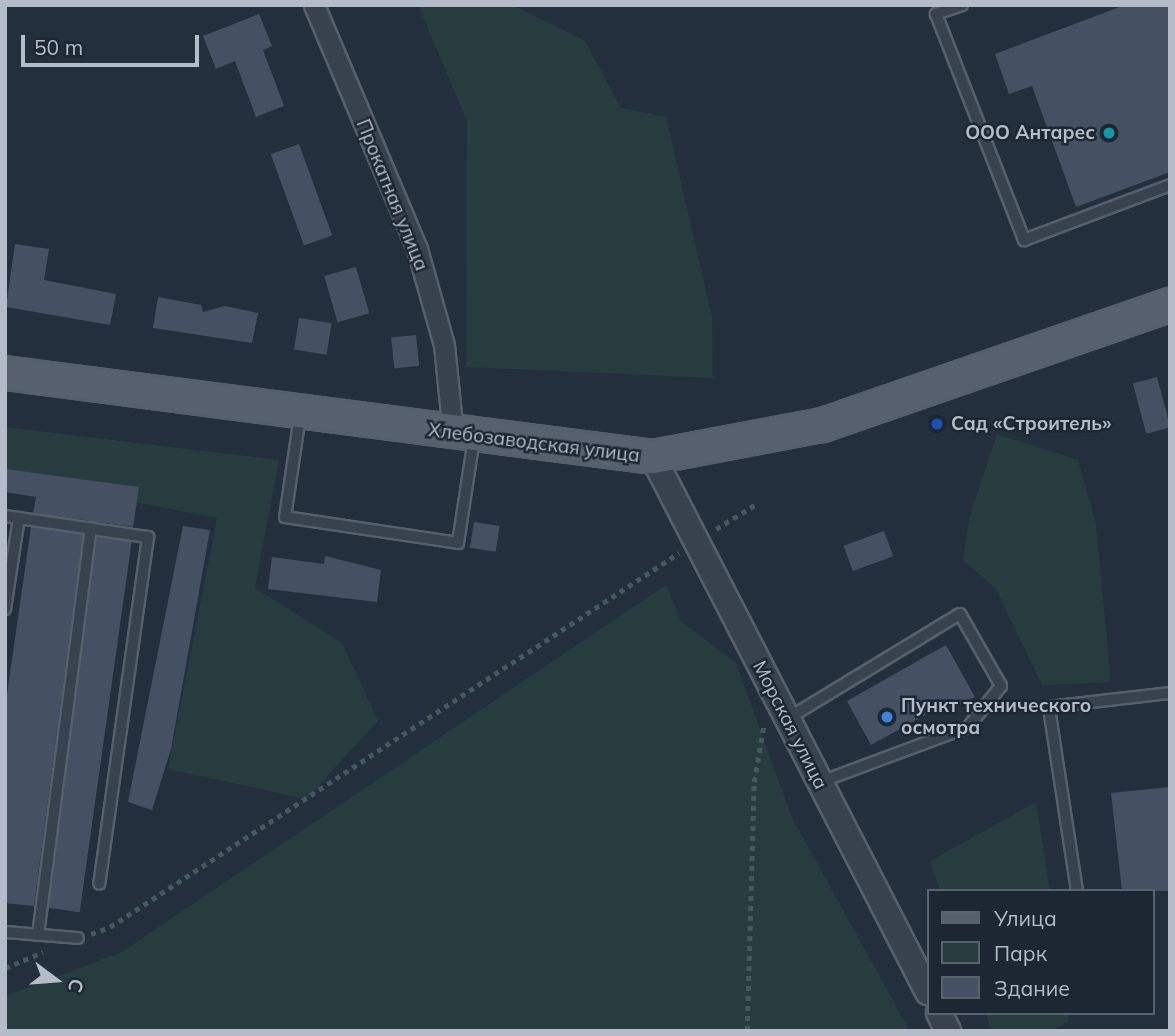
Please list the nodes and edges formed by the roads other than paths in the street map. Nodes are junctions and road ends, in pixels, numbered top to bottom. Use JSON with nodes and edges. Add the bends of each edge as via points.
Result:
{"nodes":[{"id":1,"x":314,"y":5,"type":"edge"},
{"id":2,"x":962,"y":5,"type":"edge"},
{"id":3,"x":1170,"y":185,"type":"edge"},
{"id":4,"x":1170,"y":305,"type":"edge"},
{"id":5,"x":5,"y":373,"type":"edge"},
{"id":6,"x":300,"y":412,"type":"junction"},
{"id":7,"x":464,"y":435,"type":"junction"},
{"id":8,"x":653,"y":457,"type":"junction"},
{"id":9,"x":5,"y":516,"type":"edge"},
{"id":10,"x":19,"y":518,"type":"junction"},
{"id":11,"x":91,"y":528,"type":"junction"},
{"id":12,"x":5,"y":609,"type":"edge"},
{"id":13,"x":1170,"y":693,"type":"edge"},
{"id":14,"x":786,"y":719,"type":"junction"},
{"id":15,"x":819,"y":782,"type":"junction"},
{"id":16,"x":99,"y":884,"type":"dead end"},
{"id":17,"x":1077,"y":889,"type":"edge"},
{"id":18,"x":5,"y":932,"type":"edge"},
{"id":19,"x":38,"y":935,"type":"junction"},
{"id":20,"x":78,"y":939,"type":"road end"},
{"id":21,"x":926,"y":988,"type":"edge"},
{"id":22,"x":940,"y":1015,"type":"edge"},
{"id":23,"x":948,"y":1031,"type":"edge"}],
"edges":[{"from":1,"to":7,"type":"street","name":"Прокатная улица","via":[[417,249]]},
{"from":2,"to":3,"type":"lane","via":[[936,15],[1024,240]]},
{"from":4,"to":8,"type":"main road","name":"Хлебозаводская улица","via":[[824,425]]},
{"from":5,"to":6,"type":"main road","name":"Хлебозаводская улица"},
{"from":6,"to":7,"type":"main road","name":"Хлебозаводская улица"},
{"from":6,"to":7,"type":"lane","via":[[285,517],[458,543]]},
{"from":7,"to":8,"type":"main road","name":"Хлебозаводская улица"},
{"from":8,"to":14,"type":"street","name":"Морская улица"},
{"from":9,"to":10,"type":"lane"},
{"from":10,"to":11,"type":"lane"},
{"from":10,"to":12,"type":"lane"},
{"from":11,"to":16,"type":"lane","via":[[148,537]]},
{"from":11,"to":19,"type":"lane"},
{"from":13,"to":17,"type":"lane","via":[[1049,708]]},
{"from":14,"to":15,"type":"street","name":"Морская улица"},
{"from":14,"to":15,"type":"lane","via":[[960,614],[1001,686],[968,727]]},
{"from":15,"to":21,"type":"street","name":"Морская улица"},
{"from":18,"to":19,"type":"lane"},
{"from":19,"to":20,"type":"lane"},
{"from":22,"to":23,"type":"street"}]}
